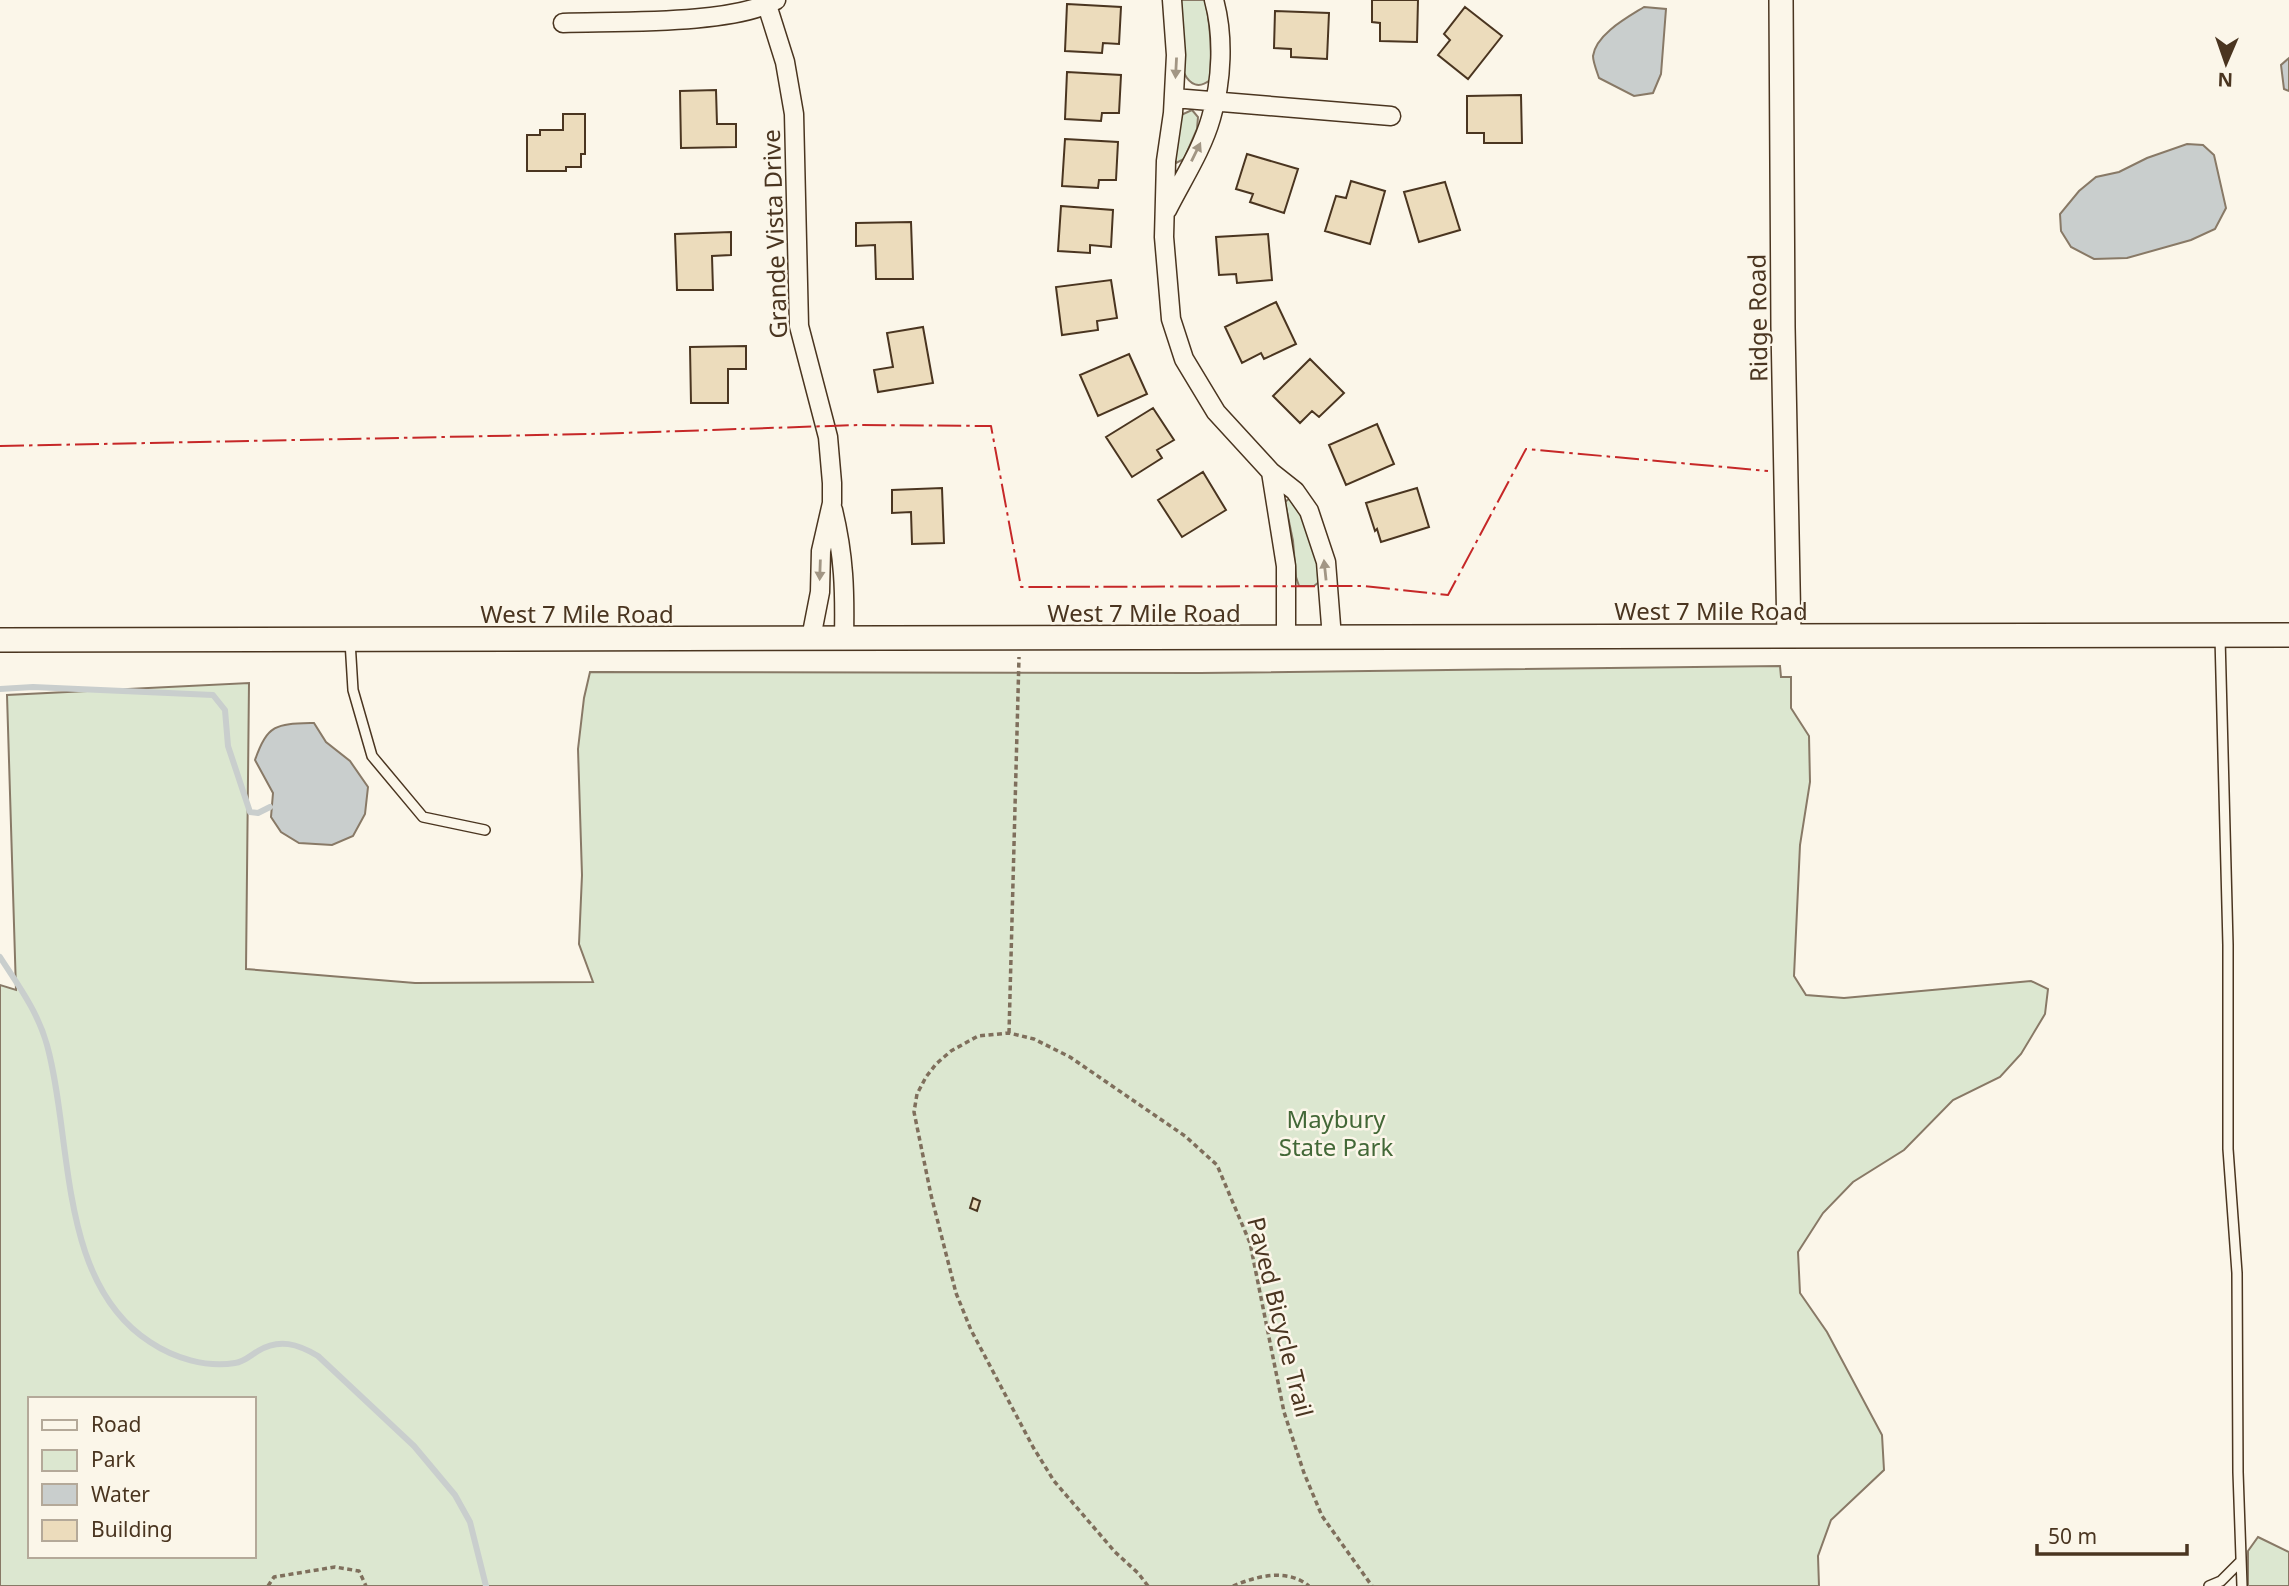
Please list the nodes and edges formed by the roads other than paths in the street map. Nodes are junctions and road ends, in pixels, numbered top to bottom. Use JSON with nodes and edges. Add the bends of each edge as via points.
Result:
{"nodes":[{"id":1,"x":1172,"y":0,"type":"edge"},
{"id":2,"x":1214,"y":0,"type":"edge"},
{"id":3,"x":1781,"y":0,"type":"edge"},
{"id":4,"x":772,"y":2,"type":"edge"},
{"id":5,"x":563,"y":23,"type":"dead end"},
{"id":6,"x":1174,"y":98,"type":"junction"},
{"id":7,"x":1215,"y":101,"type":"junction"},
{"id":8,"x":1391,"y":116,"type":"dead end"},
{"id":9,"x":1165,"y":213,"type":"junction"},
{"id":10,"x":1271,"y":472,"type":"junction"},
{"id":11,"x":832,"y":503,"type":"junction"},
{"id":12,"x":2220,"y":635,"type":"junction"},
{"id":13,"x":2289,"y":635,"type":"edge"},
{"id":14,"x":1789,"y":636,"type":"junction"},
{"id":15,"x":811,"y":638,"type":"junction"},
{"id":16,"x":844,"y":638,"type":"junction"},
{"id":17,"x":1286,"y":638,"type":"junction"},
{"id":18,"x":1332,"y":638,"type":"junction"},
{"id":19,"x":350,"y":639,"type":"junction"},
{"id":20,"x":0,"y":640,"type":"edge"},
{"id":21,"x":485,"y":830,"type":"dead end"},
{"id":22,"x":2241,"y":1561,"type":"junction"},
{"id":23,"x":2209,"y":1586,"type":"edge"},
{"id":24,"x":2242,"y":1586,"type":"edge"}],
"edges":[{"from":1,"to":6,"type":"street","one_way":true},
{"from":2,"to":7,"type":"street","via":[[1220,72]]},
{"from":3,"to":14,"type":"street","name":"Ridge Road"},
{"from":4,"to":5,"type":"street","name":"Grande Vista Drive","via":[[721,15]]},
{"from":4,"to":11,"type":"street","name":"Grande Vista Drive","via":[[794,114],[797,310],[828,437]]},
{"from":6,"to":7,"type":"street"},
{"from":6,"to":9,"type":"street"},
{"from":7,"to":8,"type":"street"},
{"from":9,"to":7,"type":"street","one_way":true,"via":[[1199,147]]},
{"from":9,"to":10,"type":"street","via":[[1171,319],[1184,359],[1216,412]]},
{"from":10,"to":17,"type":"street","via":[[1286,566]]},
{"from":18,"to":10,"type":"street","one_way":true,"via":[[1325,562],[1309,511],[1295,491]]},
{"from":11,"to":15,"type":"street","name":"Grande Vista Drive","one_way":true},
{"from":11,"to":16,"type":"street","name":"Grande Vista Drive","via":[[842,550]]},
{"from":12,"to":13,"type":"street","name":"West 7 Mile Road"},
{"from":12,"to":14,"type":"street","name":"West 7 Mile Road"},
{"from":12,"to":22,"type":"lane","via":[[2228,1149],[2237,1273]]},
{"from":14,"to":18,"type":"street","name":"West 7 Mile Road"},
{"from":15,"to":16,"type":"street","name":"West 7 Mile Road"},
{"from":15,"to":19,"type":"street","name":"West 7 Mile Road"},
{"from":16,"to":17,"type":"street","name":"West 7 Mile Road"},
{"from":17,"to":18,"type":"street","name":"West 7 Mile Road"},
{"from":19,"to":20,"type":"street","name":"West 7 Mile Road"},
{"from":19,"to":21,"type":"lane","via":[[353,690],[372,756],[423,817]]},
{"from":22,"to":23,"type":"lane"},
{"from":22,"to":24,"type":"lane"}]}
